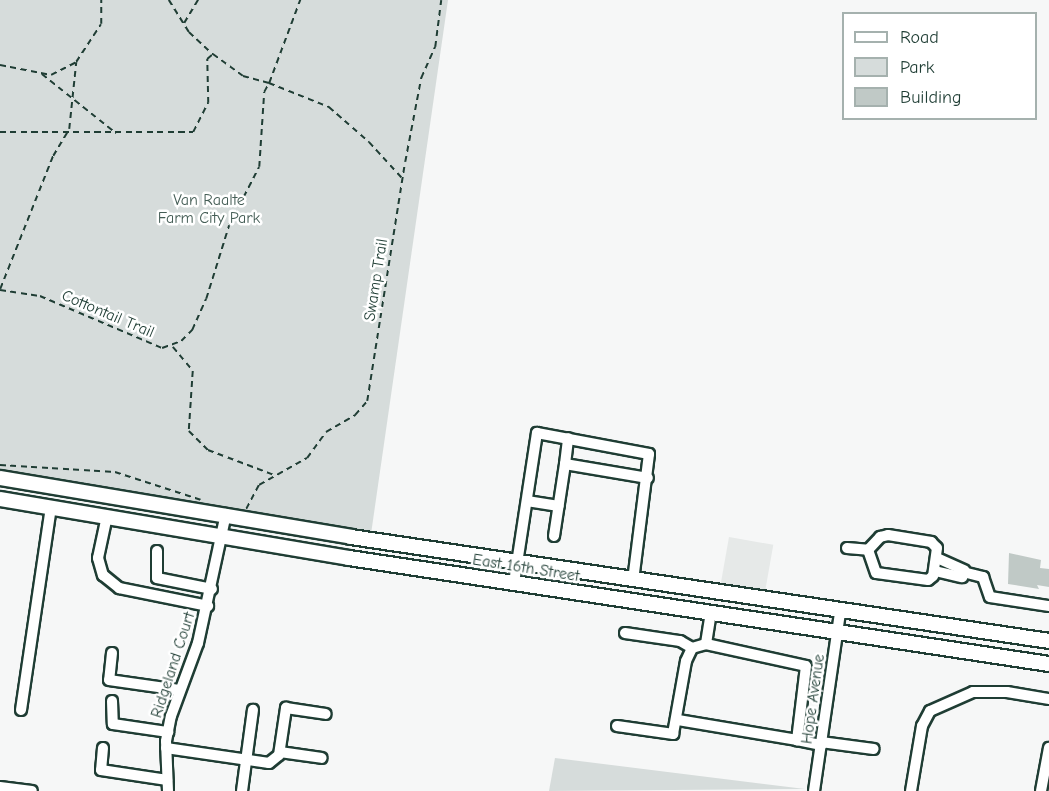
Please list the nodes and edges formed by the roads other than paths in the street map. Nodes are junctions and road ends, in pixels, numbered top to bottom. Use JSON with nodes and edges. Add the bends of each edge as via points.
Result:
{"nodes":[{"id":1,"x":568,"y":438,"type":"junction"},
{"id":2,"x":565,"y":464,"type":"junction"},
{"id":3,"x":0,"y":478,"type":"edge"},
{"id":4,"x":648,"y":478,"type":"junction"},
{"id":5,"x":0,"y":499,"type":"edge"},
{"id":6,"x":527,"y":501,"type":"junction"},
{"id":7,"x":559,"y":506,"type":"junction"},
{"id":8,"x":51,"y":507,"type":"junction"},
{"id":9,"x":226,"y":514,"type":"junction"},
{"id":10,"x":107,"y":516,"type":"junction"},
{"id":11,"x":223,"y":534,"type":"junction"},
{"id":12,"x":554,"y":536,"type":"dead end"},
{"id":13,"x":847,"y":548,"type":"dead end"},
{"id":14,"x":868,"y":550,"type":"junction"},
{"id":15,"x":157,"y":551,"type":"dead end"},
{"id":16,"x":938,"y":558,"type":"junction"},
{"id":17,"x":517,"y":563,"type":"junction"},
{"id":18,"x":935,"y":571,"type":"junction"},
{"id":19,"x":963,"y":573,"type":"junction"},
{"id":20,"x":633,"y":580,"type":"junction"},
{"id":21,"x":514,"y":583,"type":"junction"},
{"id":22,"x":212,"y":589,"type":"junction"},
{"id":23,"x":208,"y":606,"type":"junction"},
{"id":24,"x":1049,"y":606,"type":"edge"},
{"id":25,"x":711,"y":612,"type":"junction"},
{"id":26,"x":840,"y":612,"type":"junction"},
{"id":27,"x":837,"y":632,"type":"junction"},
{"id":28,"x":625,"y":633,"type":"dead end"},
{"id":29,"x":1049,"y":640,"type":"edge"},
{"id":30,"x":706,"y":644,"type":"junction"},
{"id":31,"x":692,"y":648,"type":"junction"},
{"id":32,"x":112,"y":653,"type":"dead end"},
{"id":33,"x":1049,"y":664,"type":"edge"},
{"id":34,"x":179,"y":690,"type":"junction"},
{"id":35,"x":1049,"y":699,"type":"edge"},
{"id":36,"x":112,"y":701,"type":"dead end"},
{"id":37,"x":21,"y":710,"type":"dead end"},
{"id":38,"x":254,"y":710,"type":"dead end"},
{"id":39,"x":326,"y":714,"type":"dead end"},
{"id":40,"x":678,"y":720,"type":"junction"},
{"id":41,"x":617,"y":726,"type":"dead end"},
{"id":42,"x":168,"y":732,"type":"junction"},
{"id":43,"x":797,"y":740,"type":"junction"},
{"id":44,"x":821,"y":743,"type":"junction"},
{"id":45,"x":103,"y":748,"type":"dead end"},
{"id":46,"x":166,"y":748,"type":"junction"},
{"id":47,"x":1049,"y":748,"type":"edge"},
{"id":48,"x":874,"y":749,"type":"dead end"},
{"id":49,"x":280,"y":752,"type":"junction"},
{"id":50,"x":322,"y":758,"type":"dead end"},
{"id":51,"x":246,"y":761,"type":"junction"},
{"id":52,"x":168,"y":786,"type":"edge"},
{"id":53,"x":0,"y":787,"type":"edge"},
{"id":54,"x":32,"y":791,"type":"edge"},
{"id":55,"x":242,"y":791,"type":"edge"},
{"id":56,"x":814,"y":791,"type":"edge"},
{"id":57,"x":911,"y":791,"type":"edge"},
{"id":58,"x":1041,"y":791,"type":"edge"}],
"edges":[{"from":1,"to":2,"type":"street"},
{"from":1,"to":4,"type":"street","via":[[649,454]]},
{"from":1,"to":6,"type":"street","via":[[537,434]]},
{"from":2,"to":4,"type":"street"},
{"from":2,"to":7,"type":"street"},
{"from":3,"to":9,"type":"main road","name":"East 16th Street"},
{"from":4,"to":20,"type":"street"},
{"from":5,"to":8,"type":"main road","name":"East 16th Street"},
{"from":6,"to":7,"type":"street"},
{"from":6,"to":17,"type":"street"},
{"from":7,"to":12,"type":"street"},
{"from":8,"to":10,"type":"main road","name":"East 16th Street"},
{"from":8,"to":37,"type":"street"},
{"from":9,"to":11,"type":"street","name":"Ridgeland Court"},
{"from":9,"to":17,"type":"main road","name":"East 16th Street"},
{"from":10,"to":11,"type":"main road","name":"East 16th Street"},
{"from":10,"to":23,"type":"street","via":[[98,558],[103,575],[119,588]]},
{"from":11,"to":21,"type":"main road","name":"East 16th Street"},
{"from":11,"to":22,"type":"street","name":"Ridgeland Court"},
{"from":13,"to":14,"type":"street"},
{"from":14,"to":16,"type":"street","via":[[888,534],[932,542]]},
{"from":14,"to":18,"type":"street","via":[[876,573],[928,580]]},
{"from":15,"to":22,"type":"street","via":[[157,578]]},
{"from":16,"to":18,"type":"street"},
{"from":16,"to":19,"type":"street"},
{"from":17,"to":20,"type":"main road","name":"East 16th Street"},
{"from":17,"to":21,"type":"street"},
{"from":18,"to":19,"type":"street"},
{"from":19,"to":24,"type":"street","via":[[983,577],[990,597]]},
{"from":20,"to":26,"type":"main road","name":"East 16th Street"},
{"from":21,"to":25,"type":"main road","name":"East 16th Street"},
{"from":22,"to":23,"type":"street","name":"Ridgeland Court"},
{"from":23,"to":34,"type":"street","name":"Ridgeland Court"},
{"from":25,"to":27,"type":"main road","name":"East 16th Street"},
{"from":25,"to":30,"type":"street"},
{"from":26,"to":27,"type":"street","name":"Hope Avenue"},
{"from":26,"to":29,"type":"main road","name":"East 16th Street"},
{"from":27,"to":33,"type":"main road","name":"East 16th Street"},
{"from":27,"to":44,"type":"street","name":"Hope Avenue"},
{"from":28,"to":31,"type":"street","via":[[680,641]]},
{"from":30,"to":31,"type":"street"},
{"from":30,"to":43,"type":"street","via":[[806,666]]},
{"from":31,"to":40,"type":"street","via":[[686,661]]},
{"from":32,"to":34,"type":"street","via":[[110,680]]},
{"from":34,"to":42,"type":"street","name":"Ridgeland Court"},
{"from":35,"to":57,"type":"street","via":[[1007,692],[973,692],[930,711],[922,726]]},
{"from":36,"to":42,"type":"street","via":[[113,724]]},
{"from":38,"to":51,"type":"street"},
{"from":39,"to":49,"type":"street","via":[[286,708]]},
{"from":40,"to":41,"type":"street","via":[[673,734]]},
{"from":40,"to":43,"type":"street"},
{"from":42,"to":46,"type":"street","name":"Ridgeland Court"},
{"from":43,"to":44,"type":"street"},
{"from":44,"to":48,"type":"street"},
{"from":44,"to":56,"type":"street","name":"Hope Avenue"},
{"from":45,"to":52,"type":"street","via":[[101,770]]},
{"from":46,"to":51,"type":"street"},
{"from":46,"to":52,"type":"street","name":"Ridgeland Court"},
{"from":47,"to":58,"type":"street"},
{"from":49,"to":50,"type":"street"},
{"from":49,"to":51,"type":"street","via":[[269,764]]},
{"from":51,"to":55,"type":"street"},
{"from":53,"to":54,"type":"street"}]}
